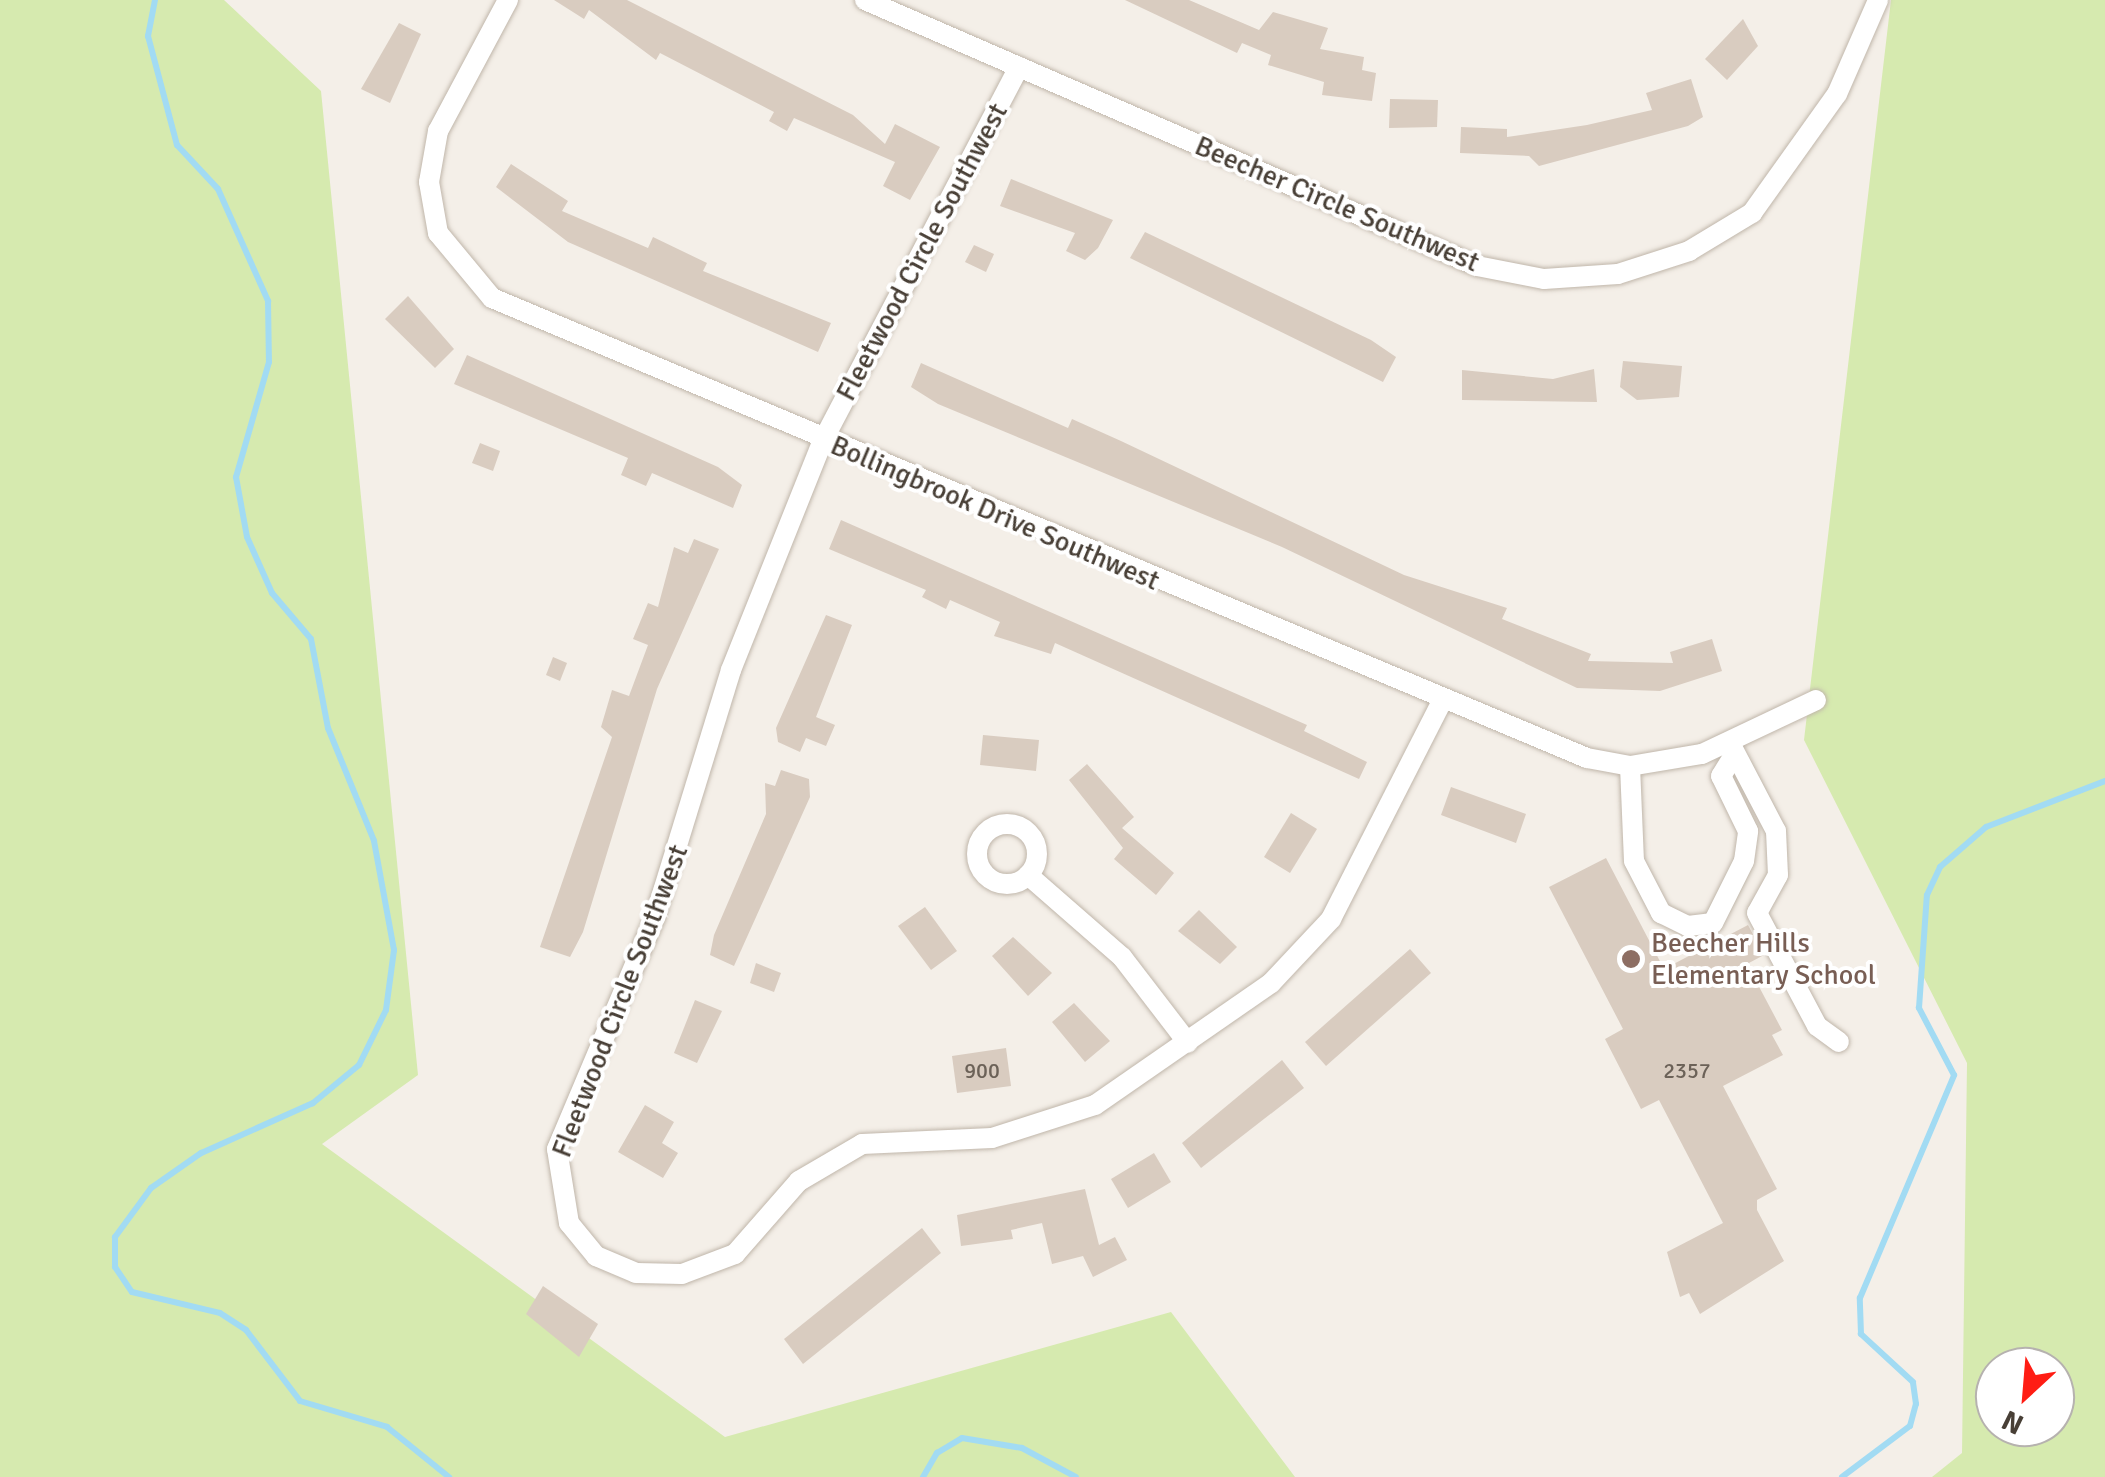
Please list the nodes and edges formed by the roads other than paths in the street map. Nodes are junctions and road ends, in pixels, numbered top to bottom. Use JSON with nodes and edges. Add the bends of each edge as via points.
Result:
{"nodes":[{"id":1,"x":508,"y":0,"type":"edge"},
{"id":2,"x":865,"y":0,"type":"edge"},
{"id":3,"x":1878,"y":0,"type":"edge"},
{"id":4,"x":1019,"y":66,"type":"junction"},
{"id":5,"x":823,"y":440,"type":"junction"},
{"id":6,"x":1816,"y":700,"type":"dead end"},
{"id":7,"x":1441,"y":704,"type":"junction"},
{"id":8,"x":1732,"y":751,"type":"junction"},
{"id":9,"x":1630,"y":766,"type":"junction"},
{"id":10,"x":1028,"y":875,"type":"dead end"},
{"id":11,"x":1839,"y":1042,"type":"dead end"},
{"id":12,"x":1188,"y":1043,"type":"junction"}],
"edges":[{"from":1,"to":5,"type":"street","name":"Bollingbrook Drive Southwest","via":[[431,156],[430,205],[462,272],[492,298]]},
{"from":2,"to":4,"type":"street","name":"Beecher Circle Southwest"},
{"from":3,"to":4,"type":"street","name":"Beecher Circle Southwest","via":[[1837,94],[1769,198],[1689,251],[1618,274],[1544,279],[1477,266]]},
{"from":4,"to":5,"type":"street","name":"Fleetwood Circle Southwest"},
{"from":5,"to":7,"type":"street","name":"Bollingbrook Drive Southwest"},
{"from":5,"to":12,"type":"street","name":"Fleetwood Circle Southwest","via":[[732,670],[656,917],[558,1149],[570,1222],[596,1256],[636,1274],[711,1266],[755,1238],[799,1181],[834,1156],[897,1138],[1041,1128],[1095,1106]]},
{"from":6,"to":8,"type":"street","name":"Bollingbrook Drive Southwest"},
{"from":7,"to":9,"type":"street","name":"Bollingbrook Drive Southwest"},
{"from":7,"to":12,"type":"street","name":"Fleetwood Circle Southwest","via":[[1332,919],[1270,983]]},
{"from":8,"to":9,"type":"street","name":"Bollingbrook Drive Southwest"},
{"from":8,"to":9,"type":"street","via":[[1721,776],[1748,830],[1744,861],[1713,923],[1688,926],[1661,913],[1634,861]]},
{"from":8,"to":11,"type":"street","via":[[1749,770],[1776,831],[1778,875],[1764,886],[1757,913],[1816,1026]]},
{"from":10,"to":12,"type":"street","via":[[1122,957]]}]}
